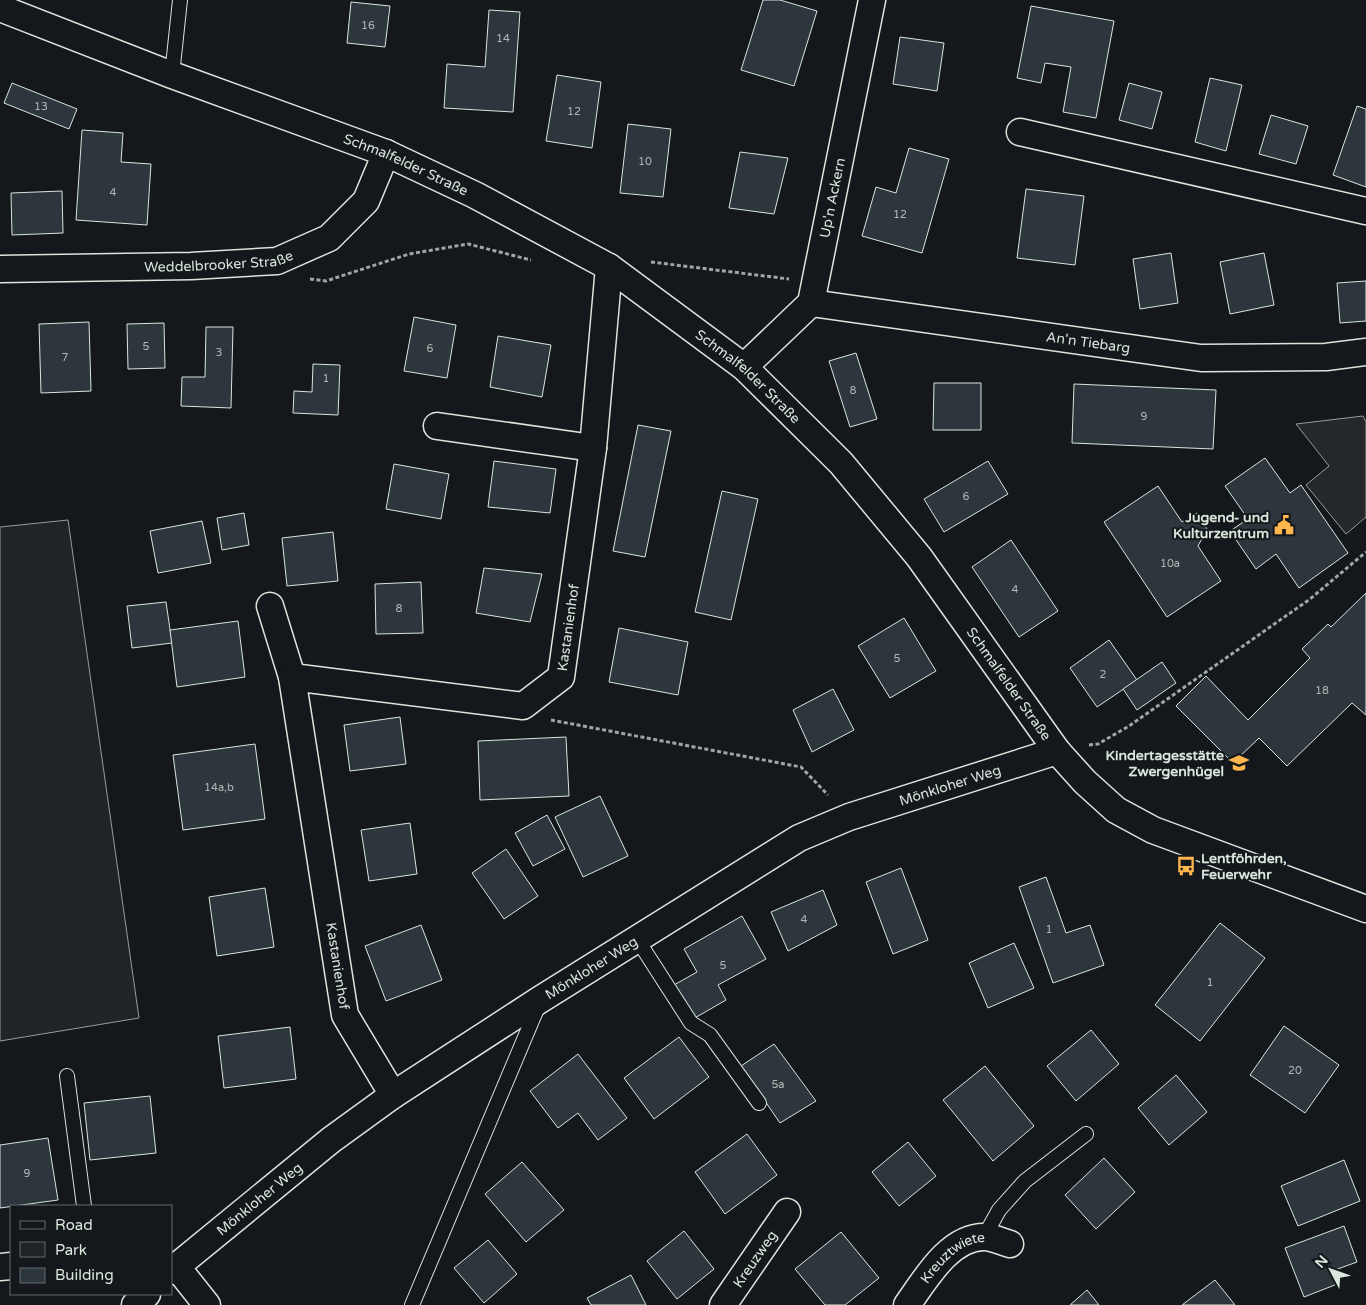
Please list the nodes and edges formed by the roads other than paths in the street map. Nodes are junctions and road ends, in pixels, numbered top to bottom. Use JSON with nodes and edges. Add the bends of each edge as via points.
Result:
{"nodes":[{"id":1,"x":180,"y":0,"type":"edge"},
{"id":2,"x":872,"y":0,"type":"edge"},
{"id":3,"x":0,"y":8,"type":"edge"},
{"id":4,"x":172,"y":75,"type":"junction"},
{"id":5,"x":1020,"y":132,"type":"dead end"},
{"id":6,"x":386,"y":153,"type":"junction"},
{"id":7,"x":1366,"y":210,"type":"edge"},
{"id":8,"x":609,"y":267,"type":"junction"},
{"id":9,"x":0,"y":269,"type":"edge"},
{"id":10,"x":814,"y":292,"type":"junction"},
{"id":11,"x":1366,"y":352,"type":"edge"},
{"id":12,"x":744,"y":367,"type":"junction"},
{"id":13,"x":437,"y":426,"type":"dead end"},
{"id":14,"x":593,"y":448,"type":"junction"},
{"id":15,"x":270,"y":606,"type":"dead end"},
{"id":16,"x":292,"y":677,"type":"junction"},
{"id":17,"x":1057,"y":751,"type":"junction"},
{"id":18,"x":1366,"y":909,"type":"edge"},
{"id":19,"x":637,"y":940,"type":"junction"},
{"id":20,"x":541,"y":999,"type":"junction"},
{"id":21,"x":67,"y":1076,"type":"dead end"},
{"id":22,"x":393,"y":1095,"type":"junction"},
{"id":23,"x":759,"y":1103,"type":"dead end"},
{"id":24,"x":1086,"y":1134,"type":"dead end"},
{"id":25,"x":84,"y":1205,"type":"edge"},
{"id":26,"x":787,"y":1212,"type":"dead end"},
{"id":27,"x":984,"y":1237,"type":"junction"},
{"id":28,"x":1010,"y":1244,"type":"dead end"},
{"id":29,"x":173,"y":1268,"type":"edge"},
{"id":30,"x":146,"y":1295,"type":"edge"},
{"id":31,"x":135,"y":1305,"type":"edge"},
{"id":32,"x":207,"y":1305,"type":"edge"},
{"id":33,"x":412,"y":1305,"type":"edge"},
{"id":34,"x":723,"y":1305,"type":"edge"},
{"id":35,"x":908,"y":1305,"type":"edge"}],
"edges":[{"from":1,"to":4,"type":"lane"},
{"from":2,"to":10,"type":"street","name":"Up'n Ackern"},
{"from":3,"to":4,"type":"street","name":"Schmalfelder Straße"},
{"from":4,"to":6,"type":"street","name":"Schmalfelder Straße"},
{"from":5,"to":7,"type":"street"},
{"from":6,"to":8,"type":"street","name":"Schmalfelder Straße","via":[[475,195]]},
{"from":6,"to":9,"type":"street","name":"Weddelbrooker Straße","via":[[366,200],[329,238],[277,261],[191,266]]},
{"from":8,"to":12,"type":"street","name":"Schmalfelder Straße"},
{"from":8,"to":14,"type":"street","name":"Kastanienhof"},
{"from":10,"to":11,"type":"street","name":"An'n Tiebarg","via":[[1201,358],[1326,358]]},
{"from":10,"to":12,"type":"street"},
{"from":12,"to":17,"type":"street","name":"Schmalfelder Straße","via":[[841,464],[920,557]]},
{"from":13,"to":14,"type":"street"},
{"from":14,"to":16,"type":"street","name":"Kastanienhof","via":[[561,677],[523,706]]},
{"from":15,"to":16,"type":"street","name":"Kastanienhof"},
{"from":16,"to":22,"type":"street","name":"Kastanienhof","via":[[345,1014]]},
{"from":17,"to":18,"type":"street","name":"Schmalfelder Straße","via":[[1116,810],[1154,830]]},
{"from":17,"to":19,"type":"street","name":"Mönkloher Weg","via":[[849,817],[799,838]]},
{"from":19,"to":20,"type":"street","name":"Mönkloher Weg"},
{"from":19,"to":23,"type":"lane","via":[[691,1023],[710,1035]]},
{"from":20,"to":22,"type":"street","name":"Mönkloher Weg"},
{"from":20,"to":33,"type":"lane"},
{"from":21,"to":25,"type":"lane"},
{"from":22,"to":29,"type":"street","name":"Mönkloher Weg","via":[[331,1140]]},
{"from":24,"to":27,"type":"lane","via":[[1025,1180],[999,1210]]},
{"from":26,"to":34,"type":"street","name":"Kreuzweg"},
{"from":27,"to":28,"type":"street","name":"Kreuztwiete"},
{"from":27,"to":35,"type":"street","name":"Kreuztwiete","via":[[961,1242],[939,1262]]},
{"from":29,"to":32,"type":"street"},
{"from":30,"to":31,"type":"street"}]}
